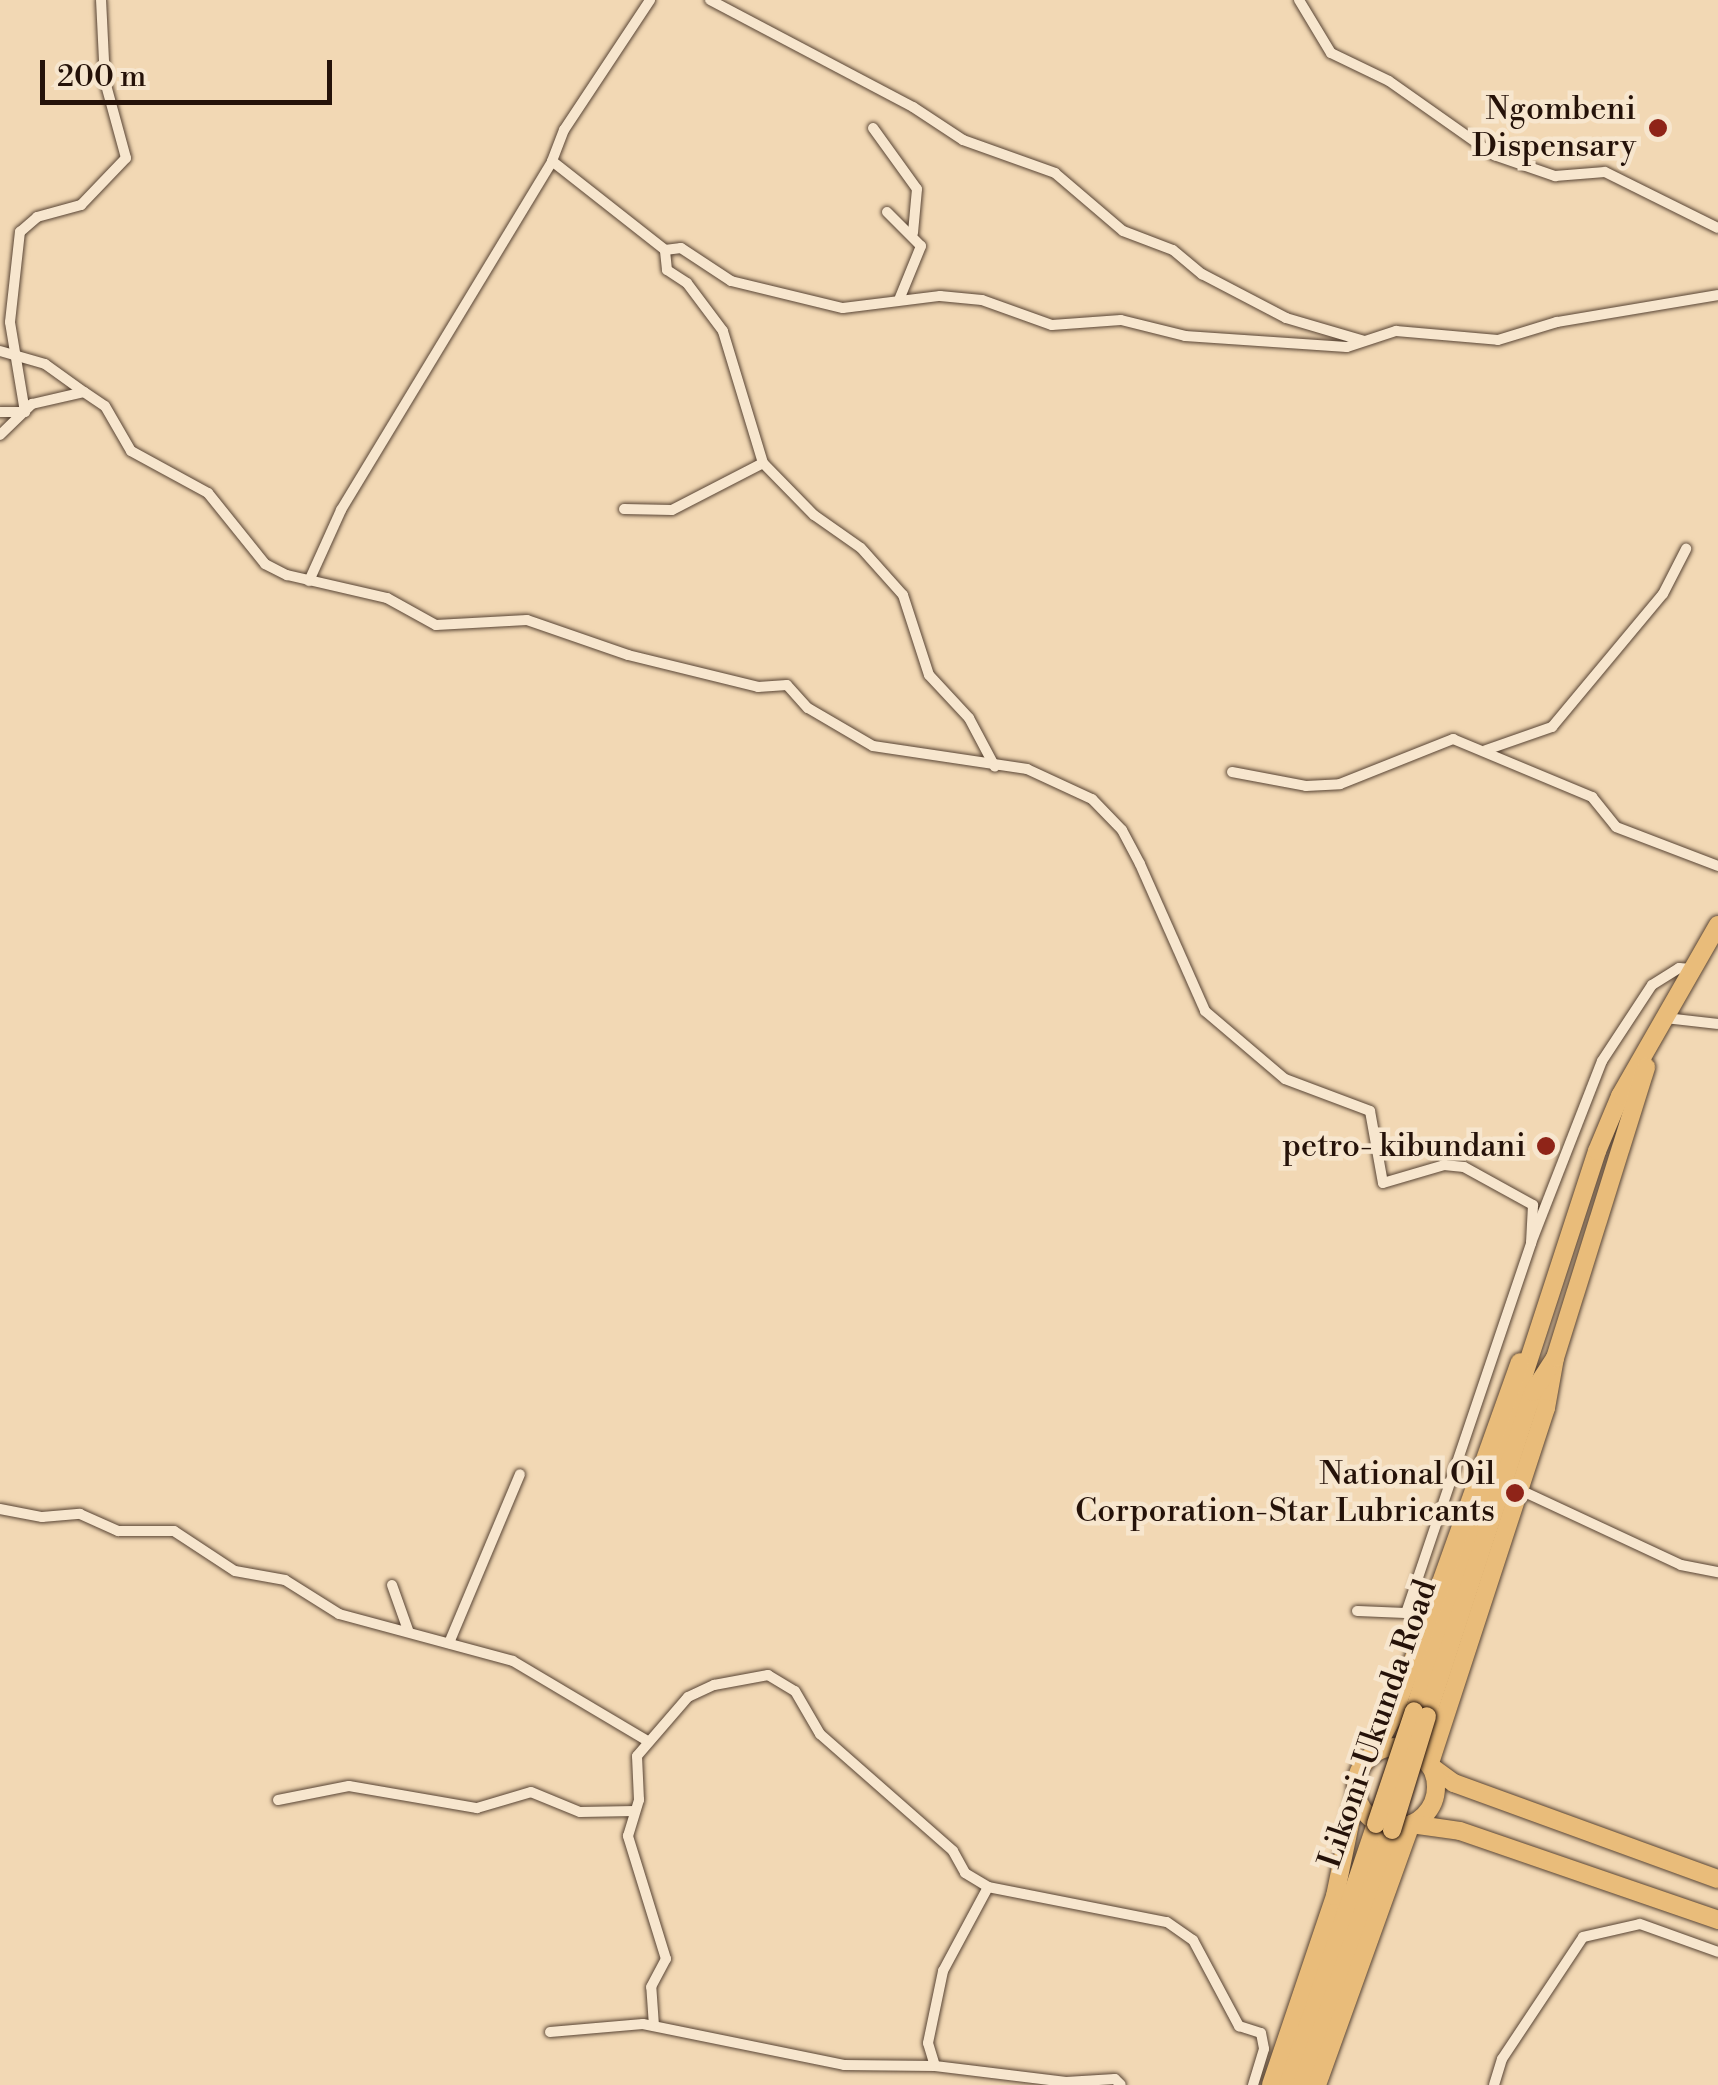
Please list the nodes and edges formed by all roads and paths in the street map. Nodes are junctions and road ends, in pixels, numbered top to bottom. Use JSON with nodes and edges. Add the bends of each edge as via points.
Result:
{"nodes":[{"id":1,"x":101,"y":0,"type":"edge"},
{"id":2,"x":650,"y":0,"type":"edge"},
{"id":3,"x":710,"y":0,"type":"edge"},
{"id":4,"x":1299,"y":0,"type":"edge"},
{"id":5,"x":873,"y":128,"type":"dead end"},
{"id":6,"x":552,"y":161,"type":"junction"},
{"id":7,"x":887,"y":212,"type":"dead end"},
{"id":8,"x":1718,"y":228,"type":"edge"},
{"id":9,"x":913,"y":234,"type":"junction"},
{"id":10,"x":665,"y":250,"type":"junction"},
{"id":11,"x":1718,"y":295,"type":"edge"},
{"id":12,"x":900,"y":300,"type":"junction"},
{"id":13,"x":1365,"y":341,"type":"junction"},
{"id":14,"x":0,"y":351,"type":"edge"},
{"id":15,"x":16,"y":358,"type":"junction"},
{"id":16,"x":84,"y":392,"type":"junction"},
{"id":17,"x":0,"y":412,"type":"edge"},
{"id":18,"x":25,"y":412,"type":"junction"},
{"id":19,"x":0,"y":435,"type":"edge"},
{"id":20,"x":763,"y":463,"type":"junction"},
{"id":21,"x":624,"y":509,"type":"dead end"},
{"id":22,"x":1686,"y":549,"type":"dead end"},
{"id":23,"x":309,"y":582,"type":"junction"},
{"id":24,"x":1486,"y":750,"type":"junction"},
{"id":25,"x":995,"y":767,"type":"junction"},
{"id":26,"x":1232,"y":772,"type":"dead end"},
{"id":27,"x":1718,"y":866,"type":"edge"},
{"id":28,"x":1718,"y":924,"type":"edge"},
{"id":29,"x":1692,"y":969,"type":"junction"},
{"id":30,"x":1666,"y":1018,"type":"junction"},
{"id":31,"x":1718,"y":1024,"type":"edge"},
{"id":32,"x":1651,"y":1048,"type":"junction"},
{"id":33,"x":1531,"y":1243,"type":"junction"},
{"id":34,"x":1527,"y":1348,"type":"junction"},
{"id":35,"x":1555,"y":1358,"type":"junction"},
{"id":36,"x":1528,"y":1390,"type":"junction"},
{"id":37,"x":520,"y":1474,"type":"dead end"},
{"id":38,"x":1518,"y":1488,"type":"junction"},
{"id":39,"x":0,"y":1509,"type":"edge"},
{"id":40,"x":1718,"y":1572,"type":"edge"},
{"id":41,"x":392,"y":1585,"type":"dead end"},
{"id":42,"x":1357,"y":1611,"type":"dead end"},
{"id":43,"x":408,"y":1630,"type":"junction"},
{"id":44,"x":449,"y":1644,"type":"junction"},
{"id":45,"x":646,"y":1740,"type":"junction"},
{"id":46,"x":1373,"y":1753,"type":"junction"},
{"id":47,"x":1429,"y":1764,"type":"junction"},
{"id":48,"x":1356,"y":1795,"type":"junction"},
{"id":49,"x":278,"y":1800,"type":"dead end"},
{"id":50,"x":635,"y":1811,"type":"junction"},
{"id":51,"x":1411,"y":1824,"type":"junction"},
{"id":52,"x":1718,"y":1879,"type":"edge"},
{"id":53,"x":988,"y":1887,"type":"junction"},
{"id":54,"x":1718,"y":1920,"type":"edge"},
{"id":55,"x":1718,"y":1952,"type":"edge"},
{"id":56,"x":654,"y":2026,"type":"junction"},
{"id":57,"x":550,"y":2032,"type":"dead end"},
{"id":58,"x":935,"y":2066,"type":"junction"},
{"id":59,"x":1121,"y":2085,"type":"edge"},
{"id":60,"x":1252,"y":2085,"type":"edge"},
{"id":61,"x":1272,"y":2085,"type":"edge"},
{"id":62,"x":1288,"y":2085,"type":"edge"},
{"id":63,"x":1302,"y":2085,"type":"edge"},
{"id":64,"x":1317,"y":2085,"type":"edge"},
{"id":65,"x":1494,"y":2085,"type":"edge"}],
"edges":[{"from":1,"to":15,"type":"street","via":[[105,81],[126,158],[81,204],[37,217],[20,232],[10,322]]},
{"from":2,"to":6,"type":"street","via":[[564,130]]},
{"from":3,"to":13,"type":"street","via":[[913,106],[963,140],[1055,173],[1123,230],[1173,250],[1202,274],[1286,318]]},
{"from":4,"to":8,"type":"street","via":[[1331,53],[1389,82],[1494,154],[1555,176],[1605,172]]},
{"from":5,"to":9,"type":"street","via":[[916,189]]},
{"from":6,"to":10,"type":"street"},
{"from":6,"to":23,"type":"street","via":[[341,510]]},
{"from":7,"to":9,"type":"street"},
{"from":9,"to":12,"type":"street","via":[[921,254]]},
{"from":10,"to":12,"type":"street","via":[[681,248],[730,282],[800,302],[843,308]]},
{"from":10,"to":20,"type":"street","via":[[667,270],[688,283],[724,331]]},
{"from":11,"to":13,"type":"street","via":[[1557,322],[1498,340],[1396,331]]},
{"from":12,"to":13,"type":"street","via":[[982,300],[1052,325],[1121,320],[1184,336],[1347,347]]},
{"from":14,"to":15,"type":"street"},
{"from":15,"to":16,"type":"street","via":[[45,364]]},
{"from":15,"to":18,"type":"street"},
{"from":16,"to":18,"type":"street","via":[[32,404]]},
{"from":16,"to":23,"type":"street","via":[[104,406],[140,459],[208,493],[265,564]]},
{"from":17,"to":18,"type":"street"},
{"from":18,"to":19,"type":"street"},
{"from":20,"to":21,"type":"street","via":[[672,510]]},
{"from":20,"to":25,"type":"street","via":[[814,514],[861,548],[903,595],[929,675],[968,718]]},
{"from":22,"to":24,"type":"street","via":[[1664,594],[1552,728]]},
{"from":23,"to":25,"type":"street","via":[[387,598],[436,625],[527,620],[628,655],[758,687],[787,686],[808,708],[873,746]]},
{"from":24,"to":26,"type":"street","via":[[1448,738],[1340,784],[1306,786]]},
{"from":24,"to":27,"type":"street","via":[[1535,778],[1592,797],[1616,827]]},
{"from":25,"to":33,"type":"street","via":[[1027,769],[1092,800],[1122,830],[1178,940],[1198,1002],[1286,1079],[1370,1111],[1383,1184],[1444,1165],[1464,1167],[1533,1205]]},
{"from":28,"to":29,"type":"highway","name":"Likoni-Ukunda Road"},
{"from":29,"to":30,"type":"highway","name":"Likoni-Ukunda Road"},
{"from":29,"to":33,"type":"street","via":[[1679,968],[1652,985],[1628,1015],[1602,1060]]},
{"from":30,"to":31,"type":"street"},
{"from":30,"to":32,"type":"highway","name":"Likoni-Ukunda Road"},
{"from":32,"to":34,"type":"highway","name":"Likoni-Ukunda Road","via":[[1597,1151]]},
{"from":32,"to":35,"type":"highway","name":"Likoni-Ukunda Road"},
{"from":33,"to":42,"type":"street","via":[[1406,1614]]},
{"from":34,"to":36,"type":"highway","name":"Likoni-Ukunda Road"},
{"from":34,"to":46,"type":"highway","via":[[1504,1394],[1392,1719]]},
{"from":35,"to":36,"type":"highway","name":"Likoni-Ukunda Road"},
{"from":35,"to":38,"type":"highway"},
{"from":36,"to":62,"type":"highway","name":"Likoni-Ukunda Road","bridge":true},
{"from":36,"to":63,"type":"highway","name":"Likoni-Ukunda Road","bridge":true},
{"from":37,"to":44,"type":"street"},
{"from":38,"to":40,"type":"street","via":[[1681,1565]]},
{"from":38,"to":47,"type":"highway"},
{"from":39,"to":43,"type":"street","via":[[42,1517],[80,1514],[118,1531],[174,1532],[235,1572],[285,1580],[339,1614]]},
{"from":41,"to":43,"type":"street"},
{"from":43,"to":44,"type":"street"},
{"from":44,"to":45,"type":"street","via":[[513,1661]]},
{"from":45,"to":50,"type":"street","via":[[634,1771]]},
{"from":45,"to":53,"type":"street","via":[[700,1690],[768,1675],[795,1691],[820,1734],[953,1851],[965,1873]]},
{"from":46,"to":47,"type":"highway","via":[[1404,1748]]},
{"from":46,"to":48,"type":"highway","via":[[1358,1771]]},
{"from":47,"to":51,"type":"highway","via":[[1433,1802]]},
{"from":47,"to":52,"type":"highway","via":[[1454,1784]]},
{"from":48,"to":51,"type":"highway","via":[[1380,1824]]},
{"from":48,"to":61,"type":"highway","via":[[1335,1896]]},
{"from":49,"to":50,"type":"street","via":[[349,1786],[477,1808],[531,1792],[580,1812]]},
{"from":50,"to":56,"type":"street","via":[[628,1836],[666,1959],[650,1986]]},
{"from":51,"to":54,"type":"highway","via":[[1460,1832]]},
{"from":51,"to":64,"type":"highway"},
{"from":53,"to":58,"type":"street","via":[[943,1971],[928,2043]]},
{"from":53,"to":60,"type":"street","via":[[1167,1922],[1192,1940],[1239,2026],[1261,2033],[1264,2049]]},
{"from":55,"to":65,"type":"street","via":[[1640,1924],[1583,1937],[1502,2058]]},
{"from":56,"to":57,"type":"street"},
{"from":56,"to":58,"type":"street","via":[[844,2064]]},
{"from":58,"to":59,"type":"street","via":[[1066,2082],[1115,2079]]}]}
